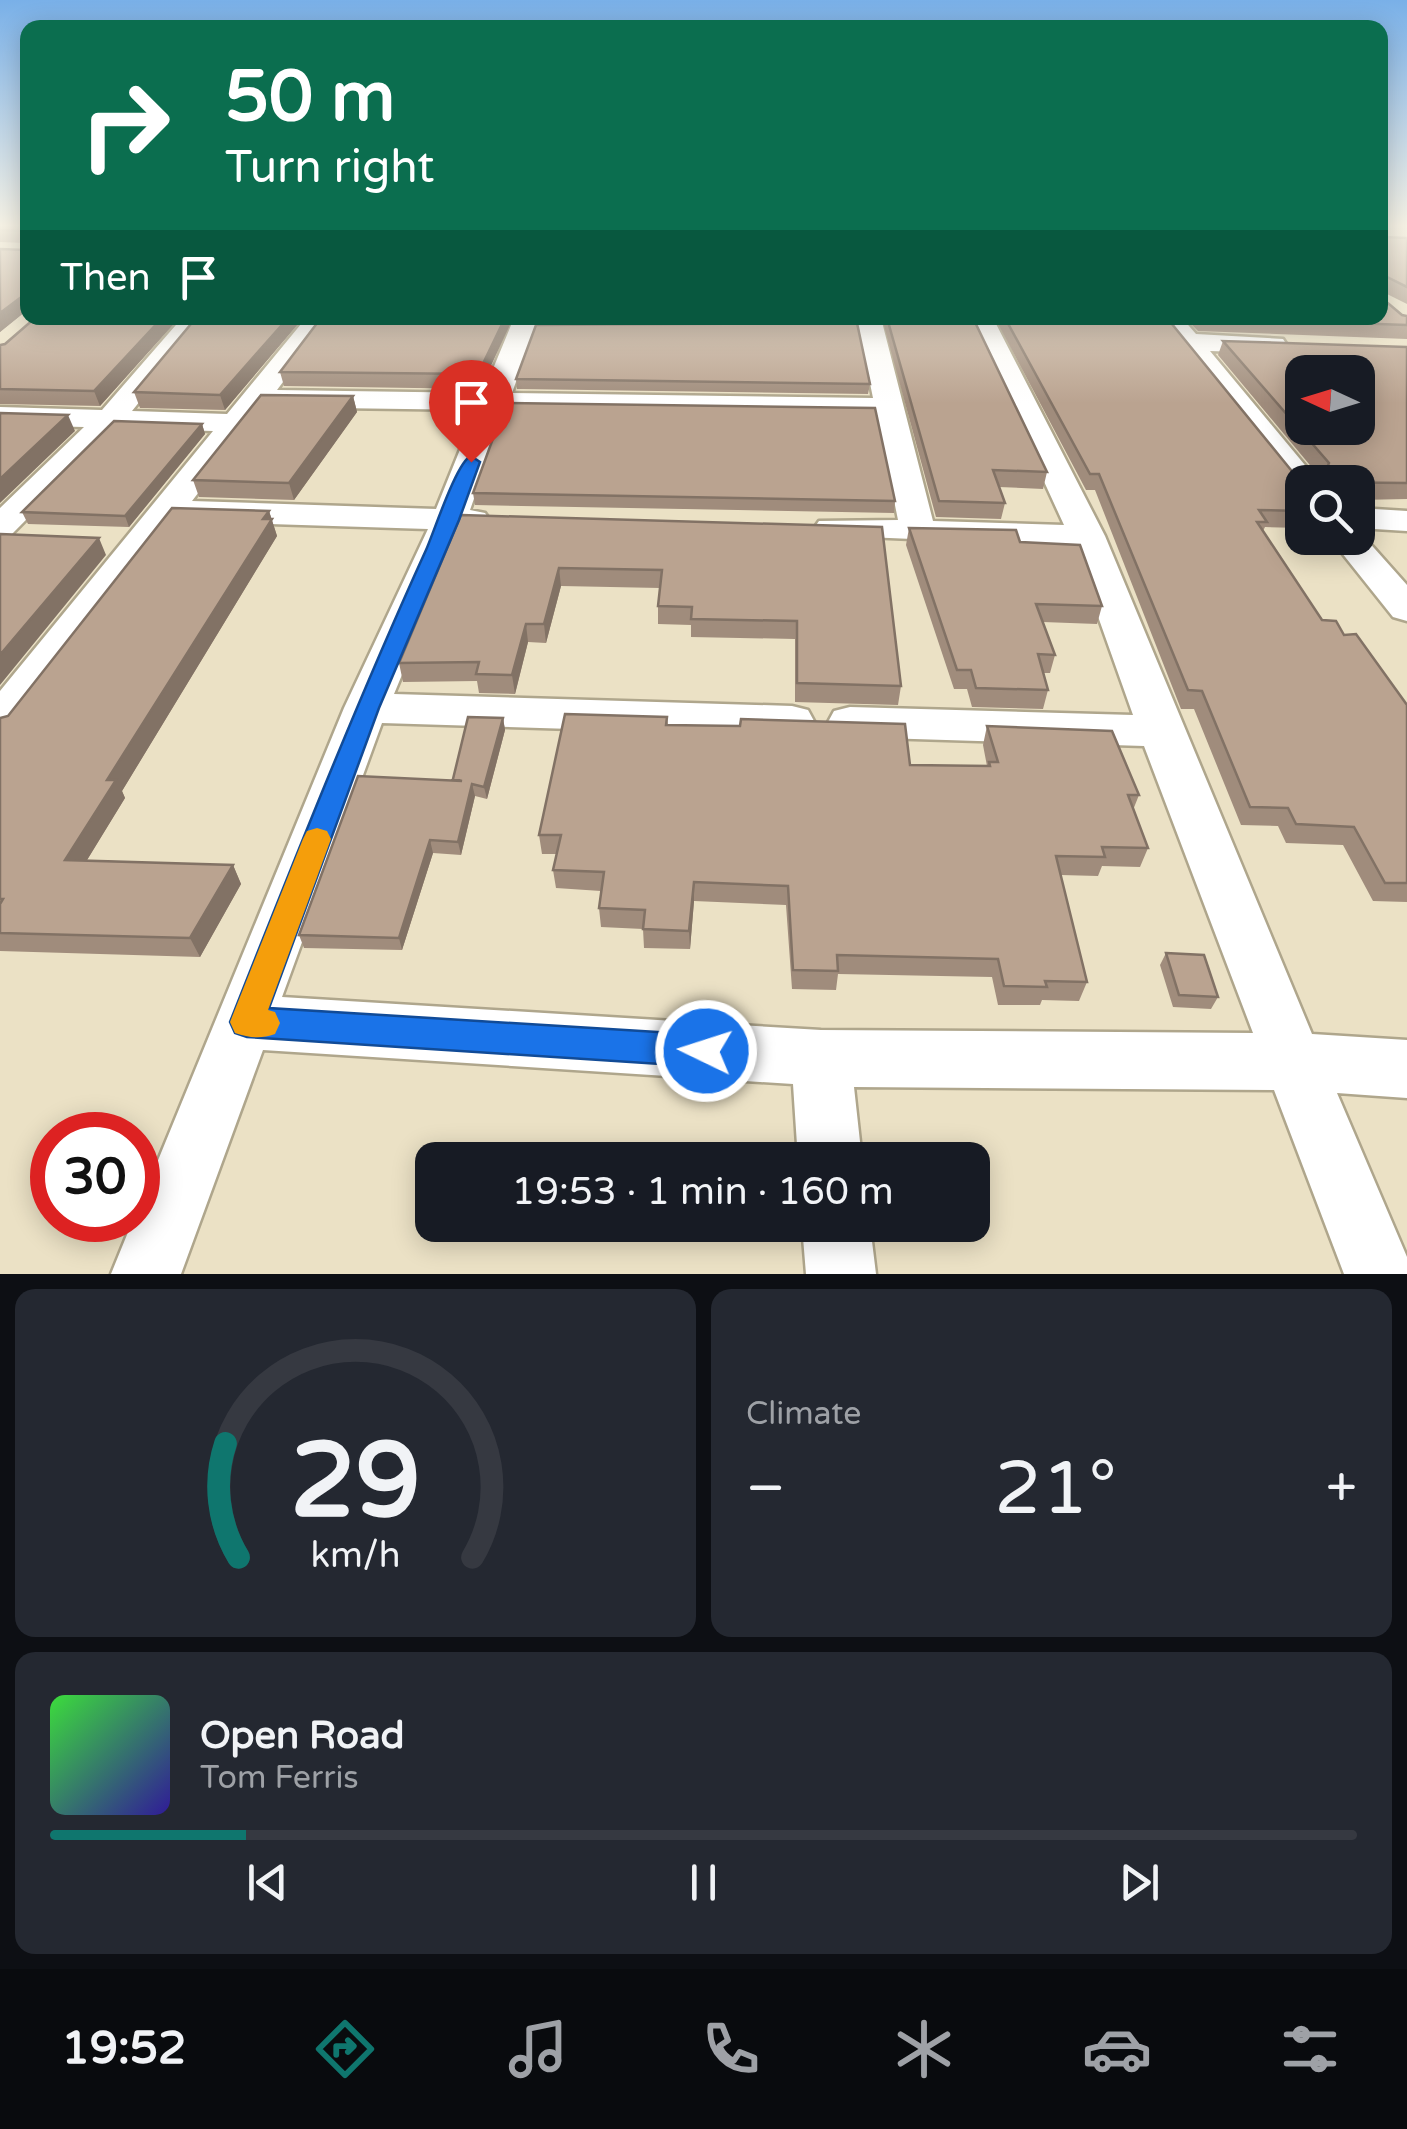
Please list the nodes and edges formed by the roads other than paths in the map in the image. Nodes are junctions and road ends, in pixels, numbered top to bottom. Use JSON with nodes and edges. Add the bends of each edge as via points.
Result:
{"nodes":[{"id":1,"x":189,"y":325,"type":"edge"},
{"id":2,"x":313,"y":325,"type":"edge"},
{"id":3,"x":523,"y":325,"type":"edge"},
{"id":4,"x":870,"y":325,"type":"edge"},
{"id":5,"x":985,"y":325,"type":"edge"},
{"id":6,"x":1175,"y":325,"type":"edge"},
{"id":7,"x":1188,"y":342,"type":"junction"},
{"id":8,"x":1308,"y":346,"type":"edge"},
{"id":9,"x":492,"y":404,"type":"junction"},
{"id":10,"x":890,"y":407,"type":"junction"},
{"id":11,"x":244,"y":411,"type":"junction"},
{"id":12,"x":0,"y":416,"type":"edge"},
{"id":13,"x":109,"y":420,"type":"junction"},
{"id":14,"x":1289,"y":465,"type":"edge"},
{"id":15,"x":169,"y":512,"type":"junction"},
{"id":16,"x":1375,"y":519,"type":"edge"},
{"id":17,"x":450,"y":520,"type":"junction"},
{"id":18,"x":508,"y":521,"type":"edge"},
{"id":19,"x":1407,"y":521,"type":"edge"},
{"id":20,"x":0,"y":527,"type":"edge"},
{"id":21,"x":801,"y":528,"type":"edge"},
{"id":22,"x":918,"y":530,"type":"junction"},
{"id":23,"x":1087,"y":536,"type":"junction"},
{"id":24,"x":0,"y":537,"type":"edge"},
{"id":25,"x":40,"y":538,"type":"edge"},
{"id":26,"x":100,"y":541,"type":"edge"},
{"id":27,"x":140,"y":542,"type":"junction"},
{"id":28,"x":1362,"y":555,"type":"edge"},
{"id":29,"x":1407,"y":609,"type":"edge"},
{"id":30,"x":366,"y":708,"type":"junction"},
{"id":31,"x":0,"y":721,"type":"edge"},
{"id":32,"x":1161,"y":731,"type":"junction"},
{"id":33,"x":247,"y":1022,"type":"junction"},
{"id":34,"x":821,"y":1058,"type":"junction"},
{"id":35,"x":1296,"y":1062,"type":"junction"},
{"id":36,"x":1407,"y":1068,"type":"edge"},
{"id":37,"x":828,"y":1142,"type":"edge"},
{"id":38,"x":838,"y":1242,"type":"edge"},
{"id":39,"x":146,"y":1274,"type":"edge"},
{"id":40,"x":841,"y":1274,"type":"edge"},
{"id":41,"x":1379,"y":1274,"type":"edge"}],
"edges":[{"from":1,"to":13,"type":"street"},
{"from":2,"to":11,"type":"street"},
{"from":3,"to":9,"type":"street"},
{"from":4,"to":10,"type":"street"},
{"from":5,"to":23,"type":"street"},
{"from":6,"to":7,"type":"street"},
{"from":7,"to":8,"type":"street"},
{"from":7,"to":14,"type":"street"},
{"from":9,"to":10,"type":"street"},
{"from":9,"to":11,"type":"street"},
{"from":9,"to":17,"type":"street"},
{"from":10,"to":22,"type":"street"},
{"from":11,"to":13,"type":"street"},
{"from":11,"to":15,"type":"street"},
{"from":12,"to":13,"type":"street"},
{"from":13,"to":20,"type":"street"},
{"from":15,"to":17,"type":"street"},
{"from":15,"to":27,"type":"street"},
{"from":16,"to":19,"type":"street"},
{"from":17,"to":18,"type":"street"},
{"from":17,"to":30,"type":"street"},
{"from":21,"to":22,"type":"street"},
{"from":22,"to":23,"type":"street"},
{"from":23,"to":32,"type":"street"},
{"from":24,"to":25,"type":"street"},
{"from":26,"to":27,"type":"street"},
{"from":27,"to":31,"type":"street"},
{"from":28,"to":29,"type":"street"},
{"from":30,"to":32,"type":"street"},
{"from":30,"to":33,"type":"street"},
{"from":32,"to":35,"type":"street"},
{"from":33,"to":34,"type":"street"},
{"from":33,"to":39,"type":"street"},
{"from":34,"to":35,"type":"street"},
{"from":34,"to":37,"type":"street"},
{"from":35,"to":36,"type":"street"},
{"from":35,"to":41,"type":"street"},
{"from":38,"to":40,"type":"street"}]}
